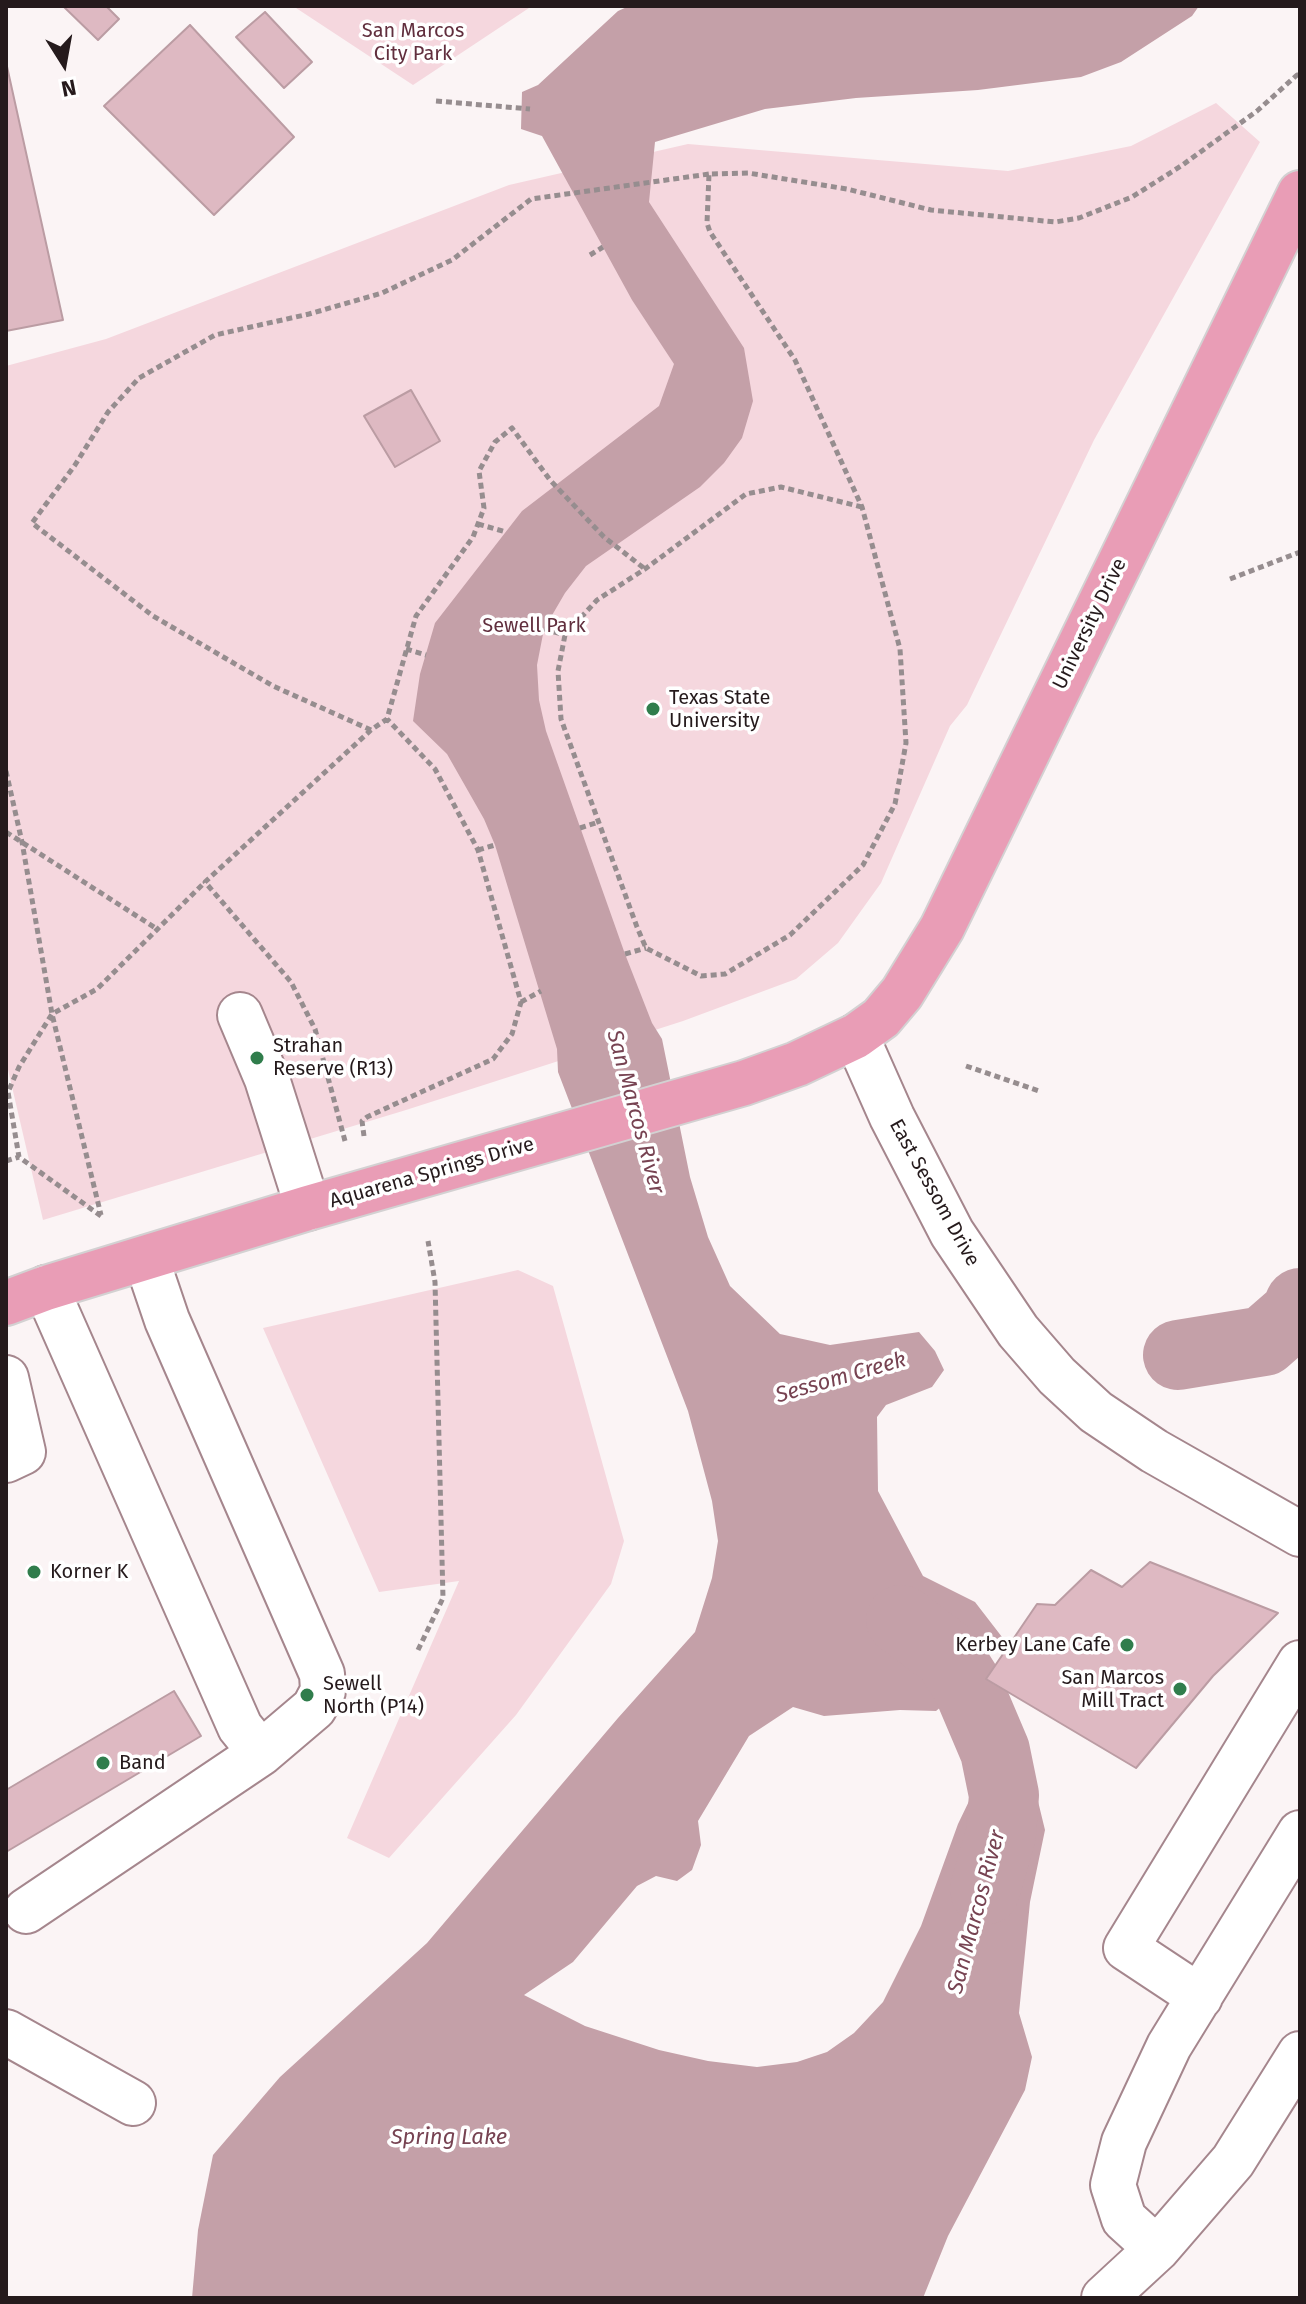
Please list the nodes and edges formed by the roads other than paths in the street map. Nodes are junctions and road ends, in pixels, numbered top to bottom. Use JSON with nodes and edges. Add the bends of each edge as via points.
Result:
{"nodes":[{"id":1,"x":1300,"y":193,"type":"edge"},
{"id":2,"x":240,"y":1015,"type":"dead end"},
{"id":3,"x":856,"y":1036,"type":"junction"},
{"id":4,"x":308,"y":1208,"type":"junction"},
{"id":5,"x":146,"y":1258,"type":"junction"},
{"id":6,"x":46,"y":1288,"type":"junction"},
{"id":7,"x":6,"y":1303,"type":"edge"},
{"id":8,"x":6,"y":1378,"type":"edge"},
{"id":9,"x":6,"y":1460,"type":"edge"},
{"id":10,"x":1300,"y":1534,"type":"edge"},
{"id":11,"x":1300,"y":1663,"type":"edge"},
{"id":12,"x":261,"y":1753,"type":"junction"},
{"id":13,"x":1300,"y":1833,"type":"edge"},
{"id":14,"x":26,"y":1911,"type":"dead end"},
{"id":15,"x":1200,"y":1997,"type":"junction"},
{"id":16,"x":6,"y":2032,"type":"edge"},
{"id":17,"x":1300,"y":2054,"type":"edge"},
{"id":18,"x":133,"y":2103,"type":"dead end"},
{"id":19,"x":1157,"y":2249,"type":"junction"},
{"id":20,"x":1104,"y":2298,"type":"edge"}],
"edges":[{"from":1,"to":3,"type":"main road","name":"University Drive","via":[[942,928],[902,993]]},
{"from":2,"to":4,"type":"street","via":[[267,1079]]},
{"from":3,"to":4,"type":"main road","name":"Aquarena Springs Drive","via":[[744,1083]]},
{"from":3,"to":10,"type":"street","name":"East Sessom Drive","via":[[952,1233],[1018,1331],[1057,1376],[1096,1412],[1154,1451]]},
{"from":4,"to":5,"type":"main road","name":"Aquarena Springs Drive"},
{"from":5,"to":6,"type":"main road","name":"Aquarena Springs Drive"},
{"from":5,"to":12,"type":"street","via":[[167,1320],[322,1674],[323,1691],[314,1708]]},
{"from":6,"to":7,"type":"main road","name":"Aquarena Springs Drive"},
{"from":6,"to":12,"type":"street","via":[[240,1727]]},
{"from":8,"to":9,"type":"street","via":[[23,1452]]},
{"from":11,"to":15,"type":"street","via":[[1126,1948]]},
{"from":12,"to":14,"type":"street"},
{"from":13,"to":15,"type":"street"},
{"from":15,"to":19,"type":"street","via":[[1169,2046],[1124,2142],[1113,2185],[1124,2219]]},
{"from":16,"to":18,"type":"street"},
{"from":17,"to":19,"type":"street","via":[[1233,2161]]},
{"from":19,"to":20,"type":"street"}]}
